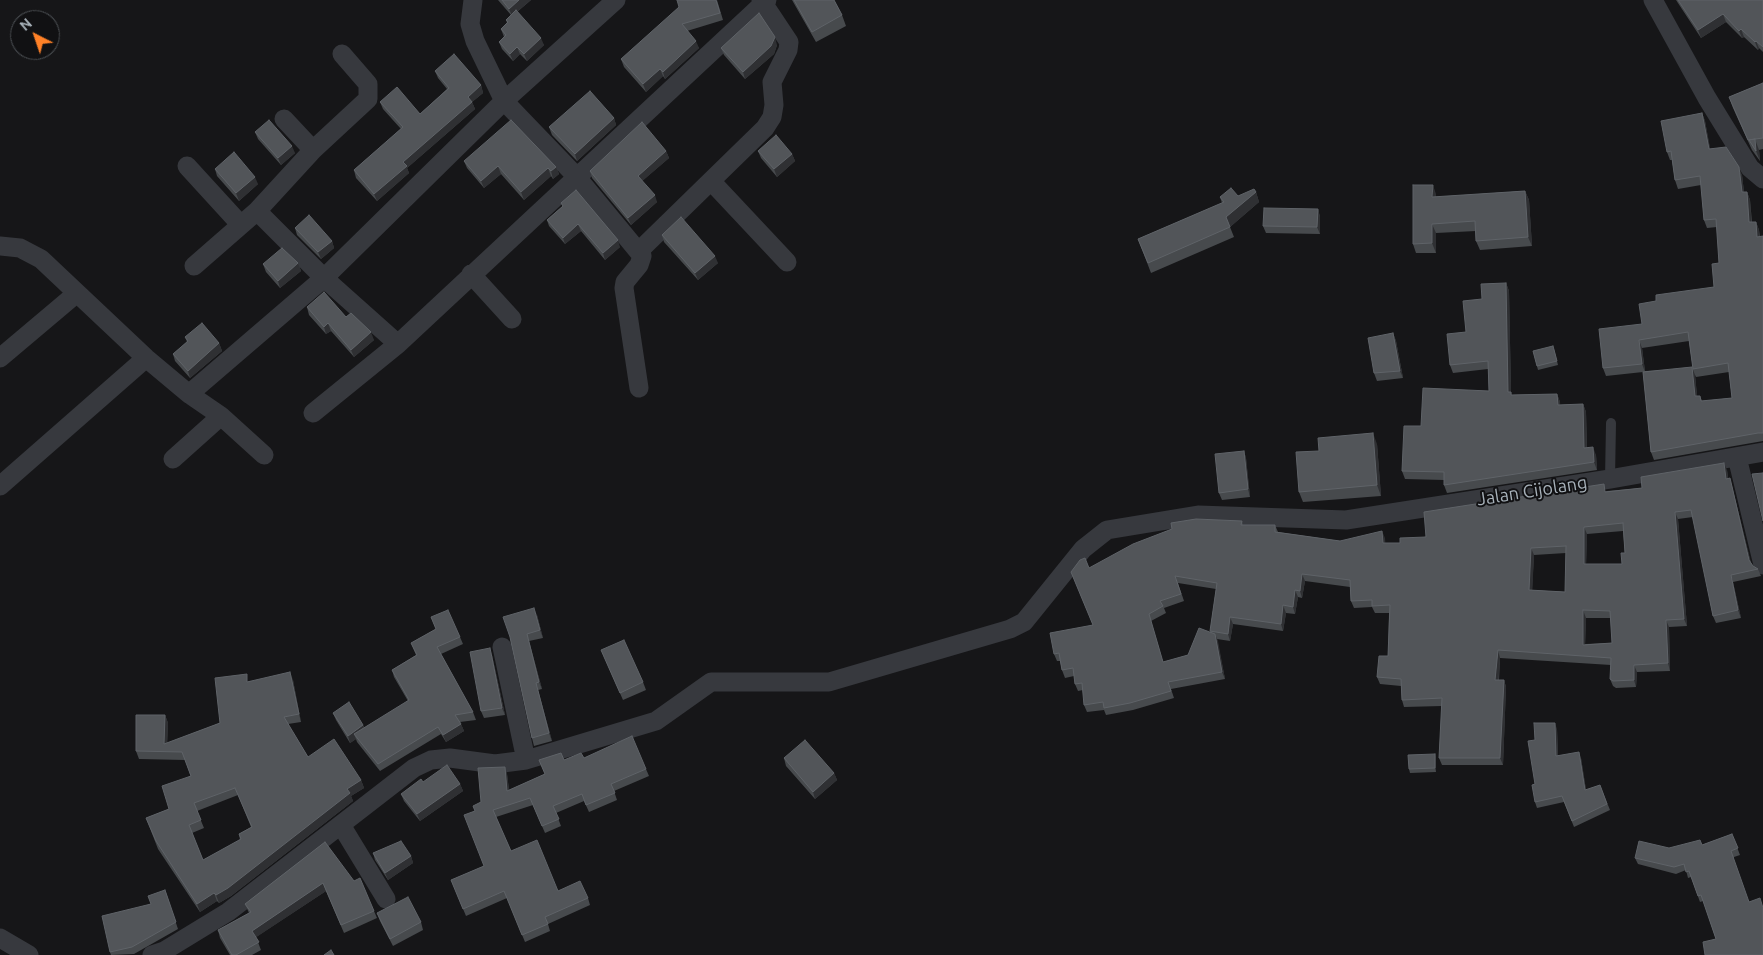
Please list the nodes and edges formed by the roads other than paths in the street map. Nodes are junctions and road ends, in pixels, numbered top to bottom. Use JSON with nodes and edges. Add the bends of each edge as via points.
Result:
{"nodes":[{"id":1,"x":473,"y":0,"type":"edge"},
{"id":2,"x":616,"y":0,"type":"edge"},
{"id":3,"x":1653,"y":0,"type":"edge"},
{"id":4,"x":764,"y":1,"type":"edge"},
{"id":5,"x":342,"y":54,"type":"dead end"},
{"id":6,"x":504,"y":101,"type":"junction"},
{"id":7,"x":284,"y":119,"type":"dead end"},
{"id":8,"x":313,"y":150,"type":"junction"},
{"id":9,"x":187,"y":166,"type":"dead end"},
{"id":10,"x":576,"y":176,"type":"junction"},
{"id":11,"x":1763,"y":179,"type":"edge"},
{"id":12,"x":711,"y":181,"type":"junction"},
{"id":13,"x":257,"y":211,"type":"junction"},
{"id":14,"x":240,"y":224,"type":"junction"},
{"id":15,"x":0,"y":246,"type":"edge"},
{"id":16,"x":639,"y":251,"type":"junction"},
{"id":17,"x":788,"y":262,"type":"dead end"},
{"id":18,"x":194,"y":266,"type":"dead end"},
{"id":19,"x":471,"y":274,"type":"junction"},
{"id":20,"x":324,"y":278,"type":"junction"},
{"id":21,"x":77,"y":293,"type":"junction"},
{"id":22,"x":512,"y":319,"type":"dead end"},
{"id":23,"x":398,"y":344,"type":"junction"},
{"id":24,"x":0,"y":358,"type":"edge"},
{"id":25,"x":146,"y":358,"type":"junction"},
{"id":26,"x":639,"y":388,"type":"dead end"},
{"id":27,"x":189,"y":394,"type":"junction"},
{"id":28,"x":313,"y":413,"type":"dead end"},
{"id":29,"x":221,"y":416,"type":"junction"},
{"id":30,"x":1612,"y":423,"type":"dead end"},
{"id":31,"x":1763,"y":452,"type":"edge"},
{"id":32,"x":264,"y":455,"type":"dead end"},
{"id":33,"x":1737,"y":457,"type":"junction"},
{"id":34,"x":173,"y":459,"type":"dead end"},
{"id":35,"x":1610,"y":479,"type":"junction"},
{"id":36,"x":0,"y":486,"type":"edge"},
{"id":37,"x":1763,"y":564,"type":"edge"},
{"id":38,"x":502,"y":647,"type":"dead end"},
{"id":39,"x":526,"y":760,"type":"junction"},
{"id":40,"x":341,"y":825,"type":"junction"},
{"id":41,"x":386,"y":899,"type":"dead end"},
{"id":42,"x":0,"y":938,"type":"edge"},
{"id":43,"x":161,"y":954,"type":"edge"},
{"id":44,"x":29,"y":955,"type":"edge"}],
"edges":[{"from":1,"to":6,"type":"street","via":[[470,24],[475,41]]},
{"from":2,"to":6,"type":"street"},
{"from":3,"to":11,"type":"street","via":[[1750,168]]},
{"from":4,"to":10,"type":"street"},
{"from":4,"to":12,"type":"street","via":[[789,42],[772,82],[772,117],[765,128]]},
{"from":5,"to":8,"type":"street","via":[[368,84],[368,99]]},
{"from":6,"to":10,"type":"street"},
{"from":6,"to":20,"type":"street"},
{"from":7,"to":8,"type":"street"},
{"from":8,"to":13,"type":"street"},
{"from":9,"to":14,"type":"street"},
{"from":10,"to":16,"type":"street"},
{"from":10,"to":19,"type":"street"},
{"from":12,"to":16,"type":"street"},
{"from":12,"to":17,"type":"street"},
{"from":13,"to":14,"type":"street"},
{"from":13,"to":20,"type":"street"},
{"from":14,"to":18,"type":"street"},
{"from":15,"to":21,"type":"street","via":[[20,248],[30,253]]},
{"from":16,"to":26,"type":"street","via":[[641,261],[624,288]]},
{"from":19,"to":22,"type":"street"},
{"from":19,"to":23,"type":"street"},
{"from":20,"to":23,"type":"street"},
{"from":20,"to":27,"type":"street"},
{"from":21,"to":24,"type":"street"},
{"from":21,"to":25,"type":"street"},
{"from":23,"to":28,"type":"street"},
{"from":25,"to":27,"type":"street"},
{"from":25,"to":36,"type":"street"},
{"from":27,"to":29,"type":"street"},
{"from":29,"to":32,"type":"street"},
{"from":29,"to":34,"type":"street"},
{"from":30,"to":35,"type":"lane"},
{"from":31,"to":33,"type":"street","name":"Jalan Cijolang"},
{"from":33,"to":35,"type":"street","name":"Jalan Cijolang"},
{"from":33,"to":37,"type":"street"},
{"from":35,"to":39,"type":"street","name":"Jalan Cijolang","via":[[1346,520],[1198,515],[1107,530],[1083,549],[1024,622],[1010,629],[829,682],[711,682],[656,721]]},
{"from":38,"to":39,"type":"street"},
{"from":39,"to":40,"type":"street","name":"Jalan Cijolang","via":[[495,764],[450,758],[431,760],[414,768]]},
{"from":40,"to":41,"type":"street"},
{"from":40,"to":43,"type":"street","name":"Jalan Cijolang","via":[[228,912]]},
{"from":42,"to":44,"type":"street"}]}
